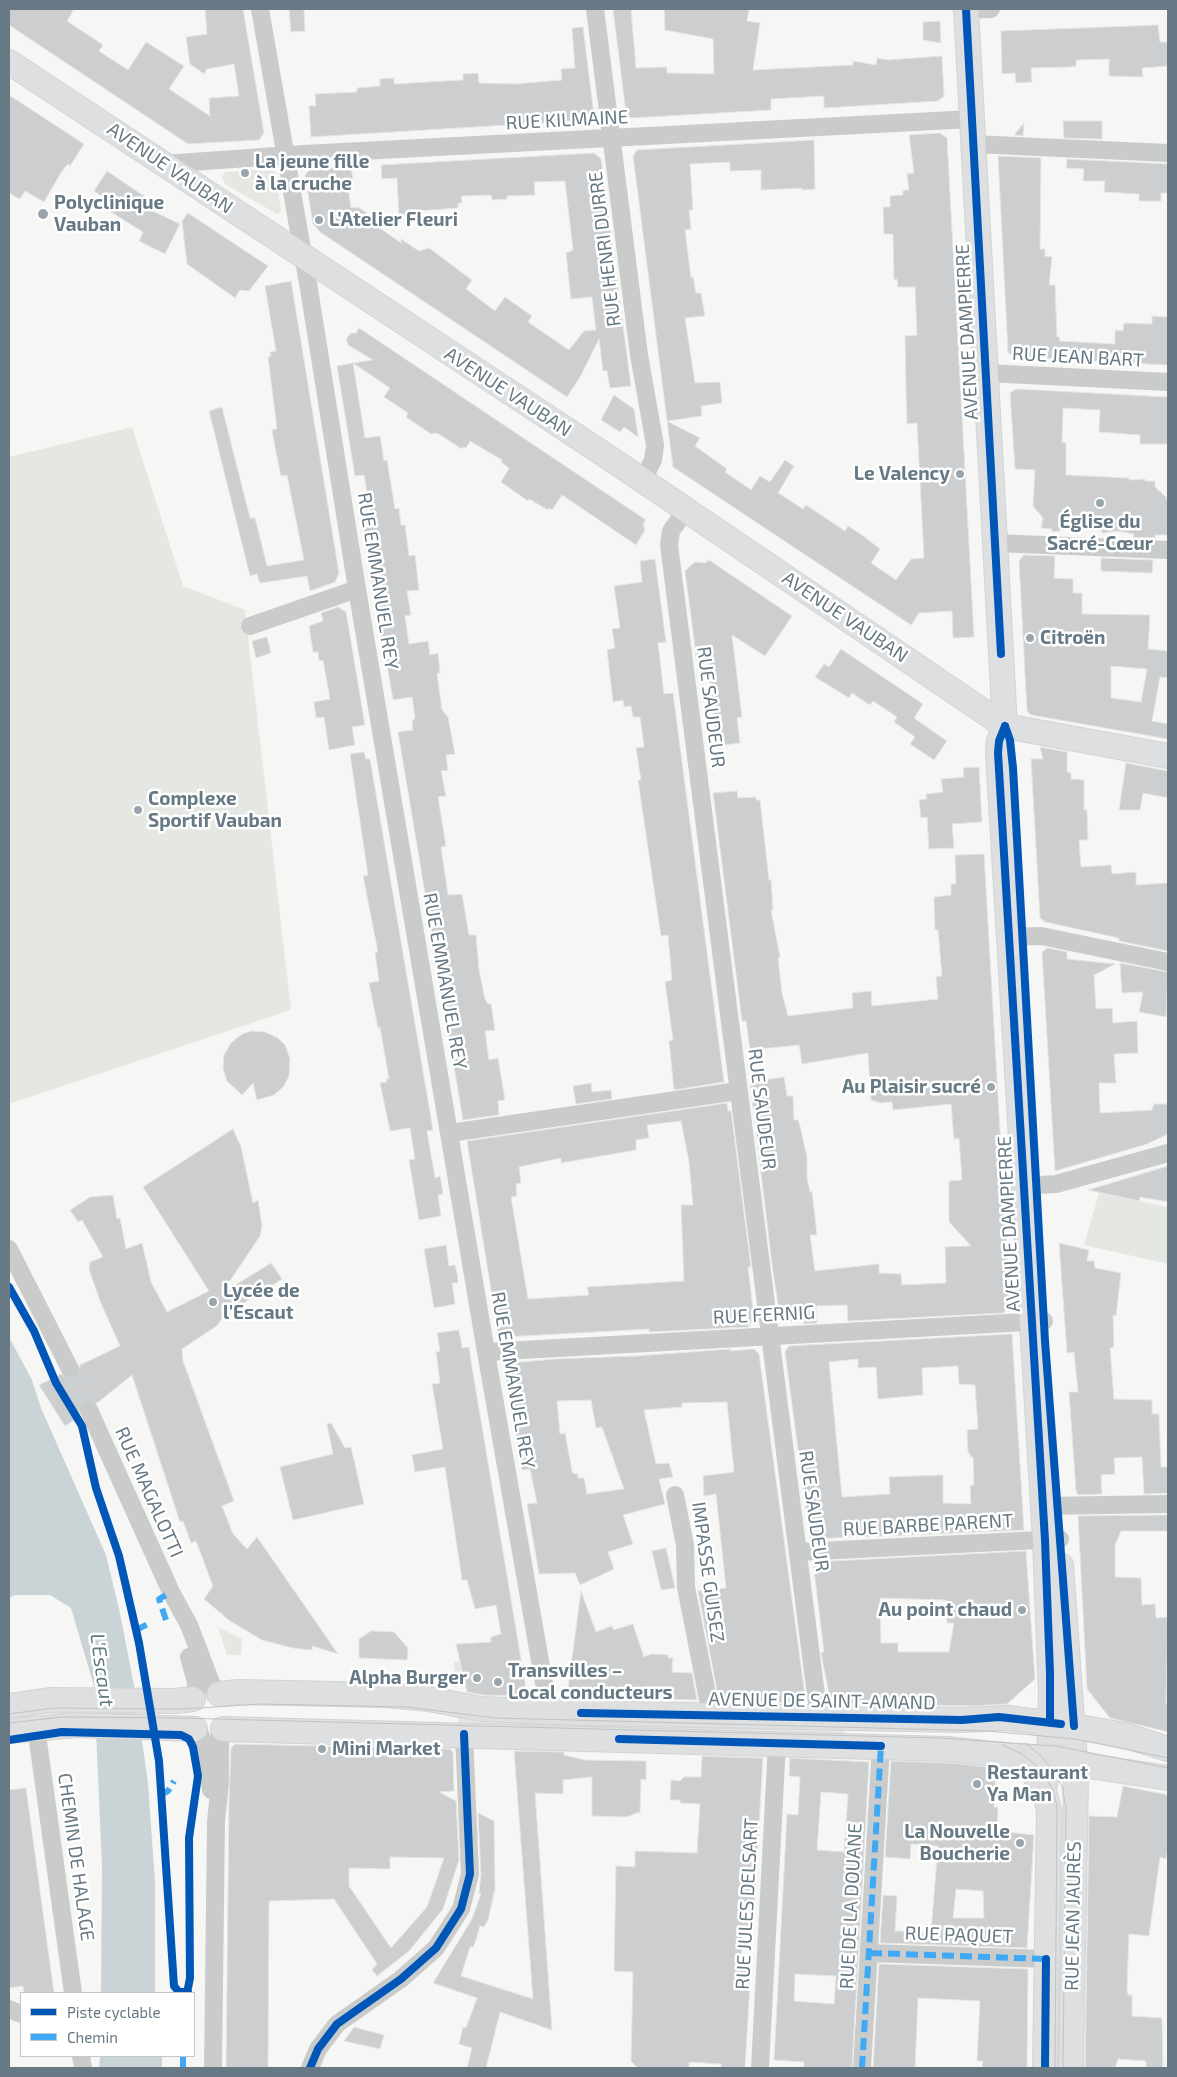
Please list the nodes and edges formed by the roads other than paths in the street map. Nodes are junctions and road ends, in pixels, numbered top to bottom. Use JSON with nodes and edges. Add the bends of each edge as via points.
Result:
{"nodes":[{"id":1,"x":260,"y":9,"type":"edge"},
{"id":2,"x":595,"y":9,"type":"edge"},
{"id":3,"x":966,"y":9,"type":"edge"},
{"id":4,"x":991,"y":9,"type":"edge"},
{"id":5,"x":9,"y":62,"type":"edge"},
{"id":6,"x":972,"y":119,"type":"junction"},
{"id":7,"x":613,"y":139,"type":"junction"},
{"id":8,"x":973,"y":144,"type":"junction"},
{"id":9,"x":1168,"y":153,"type":"edge"},
{"id":10,"x":285,"y":156,"type":"junction"},
{"id":11,"x":164,"y":164,"type":"junction"},
{"id":12,"x":303,"y":256,"type":"junction"},
{"id":13,"x":986,"y":373,"type":"junction"},
{"id":14,"x":1168,"y":382,"type":"edge"},
{"id":15,"x":643,"y":480,"type":"junction"},
{"id":16,"x":686,"y":510,"type":"junction"},
{"id":17,"x":995,"y":543,"type":"junction"},
{"id":18,"x":1168,"y":550,"type":"edge"},
{"id":19,"x":357,"y":589,"type":"junction"},
{"id":20,"x":250,"y":626,"type":"dead end"},
{"id":21,"x":1005,"y":726,"type":"junction"},
{"id":22,"x":1168,"y":756,"type":"edge"},
{"id":23,"x":1015,"y":936,"type":"junction"},
{"id":24,"x":1168,"y":962,"type":"edge"},
{"id":25,"x":738,"y":1091,"type":"junction"},
{"id":26,"x":450,"y":1133,"type":"junction"},
{"id":27,"x":1168,"y":1153,"type":"edge"},
{"id":28,"x":1030,"y":1186,"type":"junction"},
{"id":29,"x":9,"y":1249,"type":"edge"},
{"id":30,"x":1038,"y":1321,"type":"junction"},
{"id":31,"x":769,"y":1336,"type":"junction"},
{"id":32,"x":486,"y":1352,"type":"junction"},
{"id":33,"x":70,"y":1370,"type":"tunnel mouth"},
{"id":34,"x":88,"y":1410,"type":"tunnel mouth"},
{"id":35,"x":676,"y":1494,"type":"dead end"},
{"id":36,"x":1168,"y":1504,"type":"edge"},
{"id":37,"x":1050,"y":1506,"type":"junction"},
{"id":38,"x":1052,"y":1540,"type":"junction"},
{"id":39,"x":798,"y":1552,"type":"junction"},
{"id":40,"x":200,"y":1697,"type":"junction"},
{"id":41,"x":9,"y":1706,"type":"edge"},
{"id":42,"x":549,"y":1712,"type":"junction"},
{"id":43,"x":711,"y":1715,"type":"junction"},
{"id":44,"x":819,"y":1718,"type":"junction"},
{"id":45,"x":1062,"y":1724,"type":"junction"},
{"id":46,"x":36,"y":1728,"type":"junction"},
{"id":47,"x":203,"y":1730,"type":"junction"},
{"id":48,"x":9,"y":1731,"type":"edge"},
{"id":49,"x":464,"y":1734,"type":"junction"},
{"id":50,"x":777,"y":1743,"type":"junction"},
{"id":51,"x":881,"y":1746,"type":"junction"},
{"id":52,"x":1168,"y":1749,"type":"edge"},
{"id":53,"x":1003,"y":1755,"type":"junction"},
{"id":54,"x":1062,"y":1761,"type":"junction"},
{"id":55,"x":1115,"y":1770,"type":"junction"},
{"id":56,"x":1168,"y":1778,"type":"edge"},
{"id":57,"x":1044,"y":1791,"type":"junction"},
{"id":58,"x":1076,"y":1801,"type":"junction"},
{"id":59,"x":870,"y":1953,"type":"junction"},
{"id":60,"x":1046,"y":1960,"type":"junction"},
{"id":61,"x":73,"y":1992,"type":"edge"},
{"id":62,"x":214,"y":2068,"type":"edge"},
{"id":63,"x":310,"y":2068,"type":"edge"},
{"id":64,"x":760,"y":2068,"type":"edge"},
{"id":65,"x":862,"y":2068,"type":"edge"},
{"id":66,"x":1044,"y":2068,"type":"edge"},
{"id":67,"x":1071,"y":2068,"type":"edge"}],
"edges":[{"from":1,"to":10,"type":"street","name":"RUE EMMANUEL REY"},
{"from":2,"to":7,"type":"street","name":"RUE HENRI DURRE"},
{"from":3,"to":4,"type":"street"},
{"from":3,"to":6,"type":"main road","name":"AVENUE DAMPIERRE"},
{"from":5,"to":11,"type":"main road","name":"AVENUE VAUBAN"},
{"from":6,"to":7,"type":"street","name":"RUE KILMAINE"},
{"from":6,"to":8,"type":"main road","name":"AVENUE DAMPIERRE"},
{"from":7,"to":10,"type":"street","name":"RUE KILMAINE"},
{"from":7,"to":15,"type":"street","name":"RUE HENRI DURRE","via":[[639,355],[655,445],[653,460]]},
{"from":8,"to":9,"type":"street"},
{"from":8,"to":13,"type":"main road","name":"AVENUE DAMPIERRE"},
{"from":10,"to":11,"type":"street","name":"RUE KILMAINE"},
{"from":10,"to":12,"type":"street","name":"RUE EMMANUEL REY"},
{"from":11,"to":12,"type":"main road","name":"AVENUE VAUBAN"},
{"from":12,"to":15,"type":"main road","name":"AVENUE VAUBAN"},
{"from":12,"to":19,"type":"street","name":"RUE EMMANUEL REY"},
{"from":13,"to":14,"type":"street","name":"RUE JEAN BART"},
{"from":13,"to":17,"type":"main road","name":"AVENUE DAMPIERRE"},
{"from":15,"to":16,"type":"main road","name":"AVENUE VAUBAN"},
{"from":16,"to":21,"type":"main road","name":"AVENUE VAUBAN"},
{"from":16,"to":25,"type":"street","name":"RUE SAUDEUR","via":[[671,531],[670,545]]},
{"from":17,"to":18,"type":"street"},
{"from":17,"to":21,"type":"main road","name":"AVENUE DAMPIERRE"},
{"from":19,"to":20,"type":"street"},
{"from":19,"to":26,"type":"street","name":"RUE EMMANUEL REY"},
{"from":21,"to":22,"type":"main road"},
{"from":21,"to":23,"type":"main road","name":"AVENUE DAMPIERRE","via":[[1012,760]]},
{"from":23,"to":24,"type":"street","via":[[1040,936]]},
{"from":23,"to":28,"type":"main road","name":"AVENUE DAMPIERRE"},
{"from":25,"to":26,"type":"street"},
{"from":25,"to":31,"type":"street","name":"RUE SAUDEUR"},
{"from":26,"to":32,"type":"street","name":"RUE EMMANUEL REY"},
{"from":27,"to":28,"type":"street","via":[[1056,1184]]},
{"from":28,"to":30,"type":"main road","name":"AVENUE DAMPIERRE"},
{"from":29,"to":33,"type":"street"},
{"from":30,"to":31,"type":"street","name":"RUE FERNIG"},
{"from":30,"to":37,"type":"main road","name":"AVENUE DAMPIERRE"},
{"from":31,"to":32,"type":"street","name":"RUE FERNIG"},
{"from":31,"to":39,"type":"street","name":"RUE SAUDEUR"},
{"from":32,"to":42,"type":"street","name":"RUE EMMANUEL REY"},
{"from":34,"to":40,"type":"street","name":"RUE MAGALOTTI","via":[[188,1626]]},
{"from":35,"to":43,"type":"street","name":"IMPASSE GUISEZ","via":[[685,1544],[686,1587]]},
{"from":36,"to":37,"type":"street"},
{"from":37,"to":38,"type":"main road","name":"AVENUE DAMPIERRE"},
{"from":38,"to":39,"type":"street","name":"RUE BARBE PARENT"},
{"from":38,"to":45,"type":"main road","via":[[1050,1673]]},
{"from":39,"to":44,"type":"street","name":"RUE SAUDEUR"},
{"from":40,"to":41,"type":"main road","name":"AVENUE DE SAINT-AMAND","via":[[58,1700]]},
{"from":40,"to":42,"type":"main road","name":"AVENUE DE SAINT-AMAND","via":[[254,1692],[387,1694],[481,1709]]},
{"from":40,"to":47,"type":"main road","via":[[187,1713],[189,1721]]},
{"from":40,"to":47,"type":"main road","via":[[226,1701],[230,1712],[228,1722]]},
{"from":42,"to":43,"type":"main road","name":"AVENUE DE SAINT-AMAND"},
{"from":43,"to":44,"type":"main road","name":"AVENUE DE SAINT-AMAND"},
{"from":44,"to":45,"type":"main road","name":"AVENUE DE SAINT-AMAND","via":[[972,1720],[999,1717]]},
{"from":45,"to":52,"type":"main road","name":"AVENUE DE SAINT-AMAND","via":[[1124,1735]]},
{"from":45,"to":54,"type":"main road"},
{"from":46,"to":47,"type":"main road"},
{"from":46,"to":48,"type":"main road"},
{"from":46,"to":61,"type":"street","name":"CHEMIN DE HALAGE"},
{"from":47,"to":49,"type":"main road"},
{"from":47,"to":62,"type":"street","via":[[216,1822]]},
{"from":49,"to":50,"type":"main road"},
{"from":49,"to":63,"type":"street","via":[[470,1874],[461,1909],[442,1940],[428,1955],[401,1979],[337,2024],[318,2049]]},
{"from":50,"to":51,"type":"main road"},
{"from":50,"to":64,"type":"street","name":"RUE JULES DELSART"},
{"from":51,"to":53,"type":"main road"},
{"from":51,"to":59,"type":"street","name":"RUE DE LA DOUANE"},
{"from":53,"to":54,"type":"main road"},
{"from":53,"to":57,"type":"main road","via":[[1029,1770]]},
{"from":54,"to":55,"type":"main road"},
{"from":54,"to":57,"type":"main road"},
{"from":54,"to":58,"type":"main road","name":"RUE JEAN JAURÈS"},
{"from":55,"to":56,"type":"main road"},
{"from":55,"to":58,"type":"main road","via":[[1092,1782]]},
{"from":57,"to":60,"type":"main road","via":[[1049,1810]]},
{"from":58,"to":67,"type":"main road","name":"RUE JEAN JAURÈS"},
{"from":59,"to":60,"type":"street","name":"RUE PAQUET"},
{"from":59,"to":65,"type":"street","name":"RUE DE LA DOUANE"},
{"from":60,"to":66,"type":"main road"}]}
